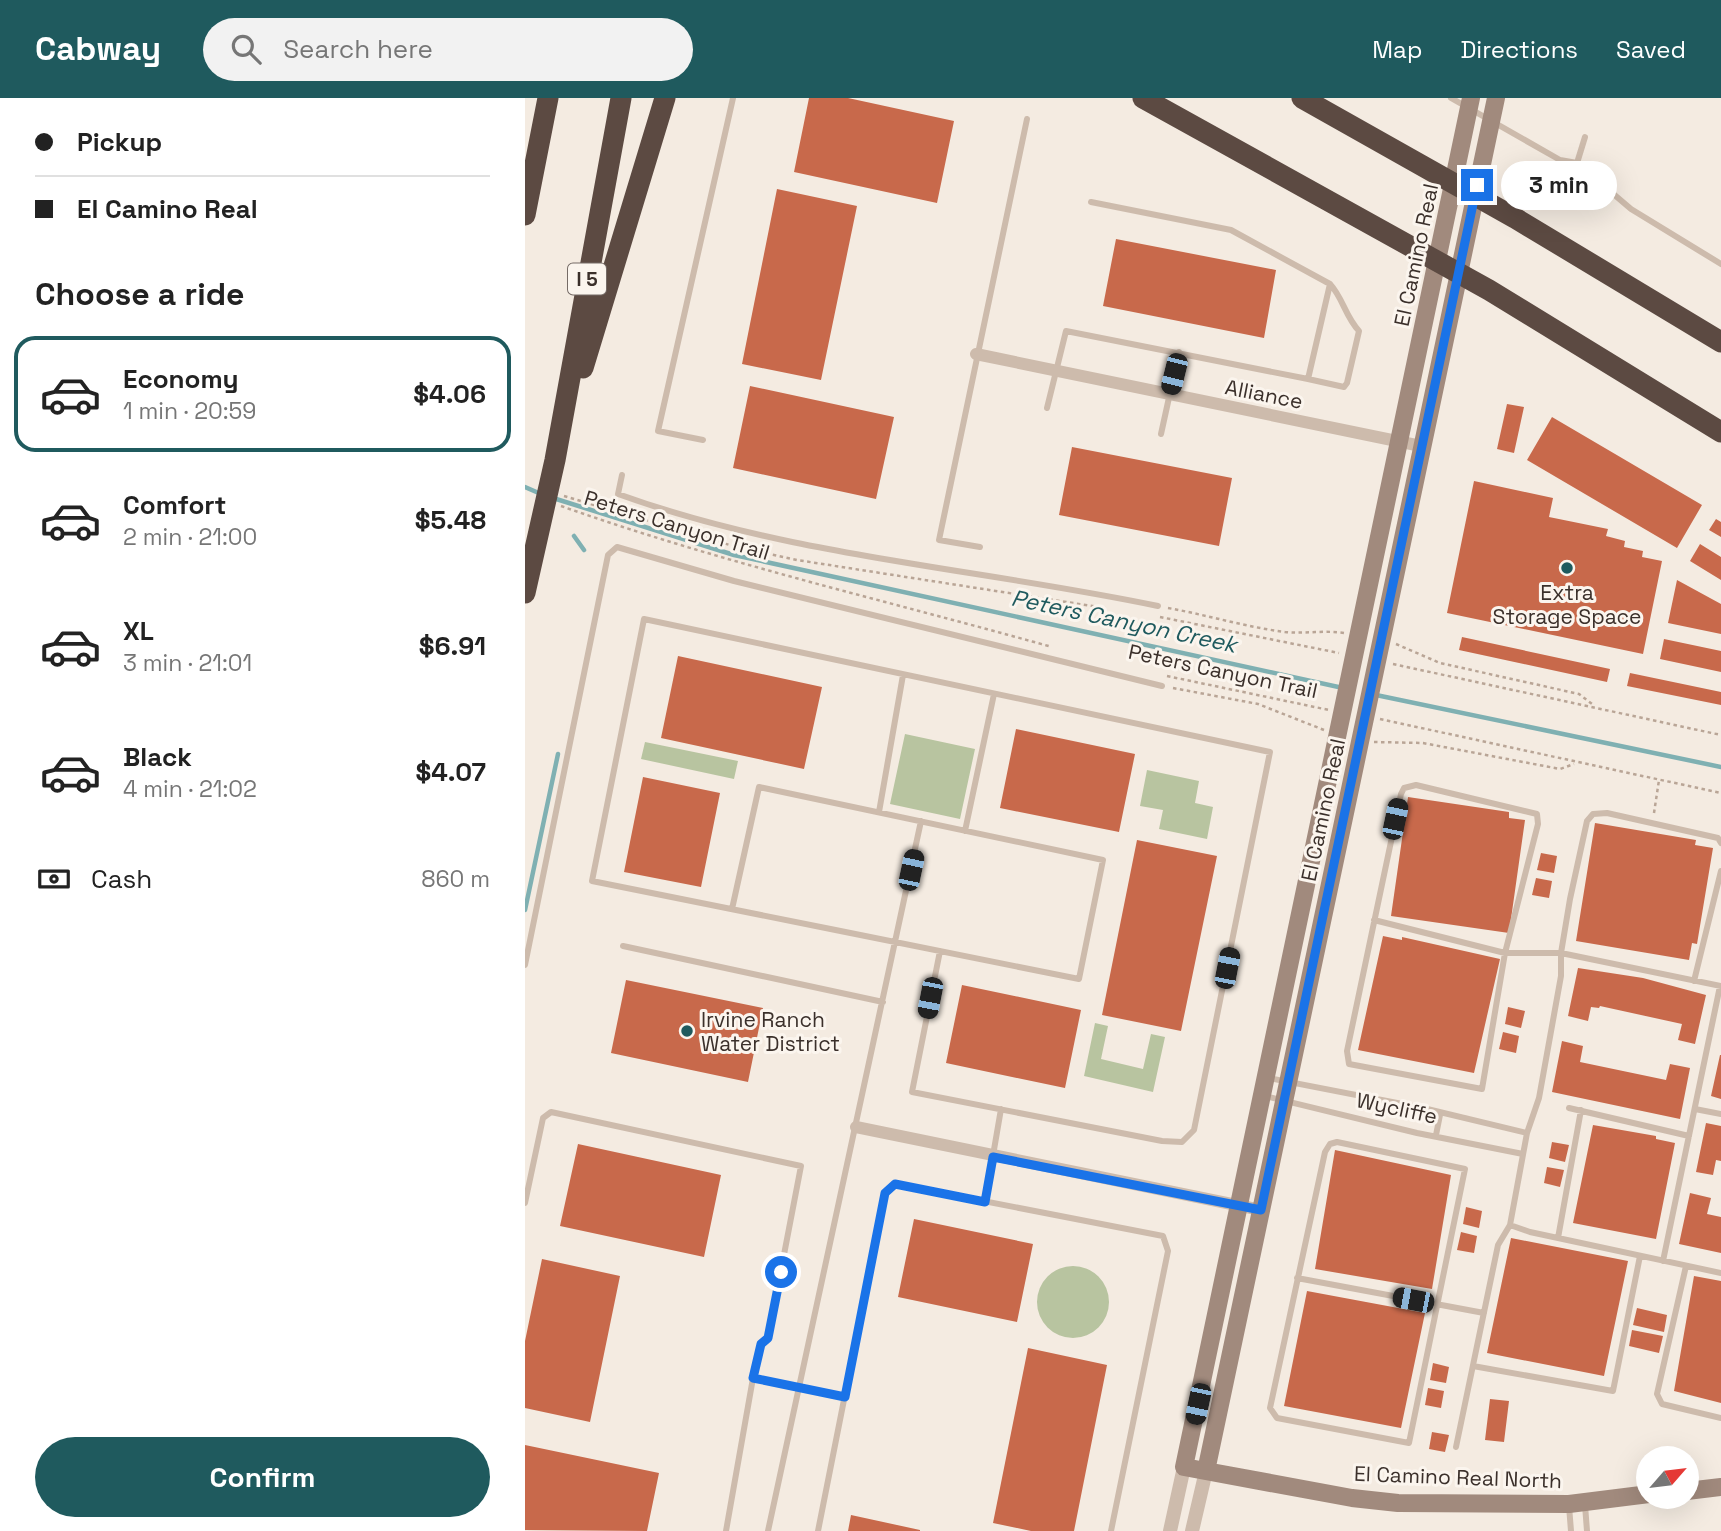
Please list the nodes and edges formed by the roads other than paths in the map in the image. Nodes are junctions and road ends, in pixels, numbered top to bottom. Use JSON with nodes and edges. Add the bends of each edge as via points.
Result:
{"nodes":[{"id":1,"x":548,"y":98,"type":"edge"},
{"id":2,"x":621,"y":98,"type":"edge"},
{"id":3,"x":665,"y":98,"type":"edge"},
{"id":4,"x":733,"y":98,"type":"edge"},
{"id":5,"x":1143,"y":98,"type":"edge"},
{"id":6,"x":1301,"y":98,"type":"edge"},
{"id":7,"x":1451,"y":98,"type":"edge"},
{"id":8,"x":1496,"y":98,"type":"edge"},
{"id":9,"x":1468,"y":110,"type":"edge"},
{"id":10,"x":1027,"y":119,"type":"dead end"},
{"id":11,"x":1489,"y":128,"type":"junction"},
{"id":12,"x":1585,"y":137,"type":"dead end"},
{"id":13,"x":1577,"y":163,"type":"junction"},
{"id":14,"x":1091,"y":202,"type":"dead end"},
{"id":15,"x":525,"y":215,"type":"edge"},
{"id":16,"x":1721,"y":264,"type":"edge"},
{"id":17,"x":1330,"y":284,"type":"junction"},
{"id":18,"x":1721,"y":342,"type":"edge"},
{"id":19,"x":1179,"y":352,"type":"junction"},
{"id":20,"x":976,"y":354,"type":"junction"},
{"id":21,"x":1056,"y":371,"type":"junction"},
{"id":22,"x":1308,"y":379,"type":"junction"},
{"id":23,"x":1169,"y":395,"type":"junction"},
{"id":24,"x":1047,"y":408,"type":"dead end"},
{"id":25,"x":1721,"y":432,"type":"edge"},
{"id":26,"x":1161,"y":434,"type":"dead end"},
{"id":27,"x":703,"y":440,"type":"dead end"},
{"id":28,"x":1400,"y":441,"type":"junction"},
{"id":29,"x":1421,"y":446,"type":"junction"},
{"id":30,"x":555,"y":460,"type":"junction"},
{"id":31,"x":622,"y":475,"type":"dead end"},
{"id":32,"x":980,"y":547,"type":"dead end"},
{"id":33,"x":525,"y":593,"type":"edge"},
{"id":34,"x":1158,"y":606,"type":"road end"},
{"id":35,"x":903,"y":675,"type":"junction"},
{"id":36,"x":1162,"y":685,"type":"road end"},
{"id":37,"x":994,"y":694,"type":"junction"},
{"id":38,"x":879,"y":812,"type":"junction"},
{"id":39,"x":921,"y":821,"type":"junction"},
{"id":40,"x":965,"y":831,"type":"junction"},
{"id":41,"x":1721,"y":843,"type":"edge"},
{"id":42,"x":1721,"y":871,"type":"edge"},
{"id":43,"x":732,"y":909,"type":"junction"},
{"id":44,"x":1374,"y":920,"type":"junction"},
{"id":45,"x":896,"y":942,"type":"junction"},
{"id":46,"x":623,"y":946,"type":"dead end"},
{"id":47,"x":940,"y":951,"type":"junction"},
{"id":48,"x":1506,"y":953,"type":"junction"},
{"id":49,"x":1561,"y":953,"type":"junction"},
{"id":50,"x":525,"y":965,"type":"edge"},
{"id":51,"x":1694,"y":981,"type":"junction"},
{"id":52,"x":1721,"y":986,"type":"edge"},
{"id":53,"x":883,"y":1002,"type":"junction"},
{"id":54,"x":1267,"y":1077,"type":"junction"},
{"id":55,"x":1289,"y":1082,"type":"junction"},
{"id":56,"x":1263,"y":1096,"type":"junction"},
{"id":57,"x":1285,"y":1100,"type":"junction"},
{"id":58,"x":1569,"y":1108,"type":"dead end"},
{"id":59,"x":1001,"y":1109,"type":"junction"},
{"id":60,"x":1695,"y":1109,"type":"junction"},
{"id":61,"x":1581,"y":1111,"type":"junction"},
{"id":62,"x":1721,"y":1114,"type":"edge"},
{"id":63,"x":1440,"y":1115,"type":"junction"},
{"id":64,"x":856,"y":1127,"type":"junction"},
{"id":65,"x":1527,"y":1133,"type":"junction"},
{"id":66,"x":1436,"y":1135,"type":"junction"},
{"id":67,"x":1689,"y":1136,"type":"junction"},
{"id":68,"x":1523,"y":1154,"type":"junction"},
{"id":69,"x":993,"y":1157,"type":"junction"},
{"id":70,"x":985,"y":1202,"type":"junction"},
{"id":71,"x":525,"y":1203,"type":"edge"},
{"id":72,"x":1240,"y":1206,"type":"junction"},
{"id":73,"x":1261,"y":1210,"type":"junction"},
{"id":74,"x":1510,"y":1225,"type":"junction"},
{"id":75,"x":1558,"y":1238,"type":"junction"},
{"id":76,"x":1640,"y":1256,"type":"junction"},
{"id":77,"x":1663,"y":1261,"type":"junction"},
{"id":78,"x":1686,"y":1266,"type":"junction"},
{"id":79,"x":1721,"y":1273,"type":"edge"},
{"id":80,"x":1297,"y":1278,"type":"junction"},
{"id":81,"x":1437,"y":1304,"type":"junction"},
{"id":82,"x":1484,"y":1313,"type":"junction"},
{"id":83,"x":1473,"y":1366,"type":"junction"},
{"id":84,"x":753,"y":1378,"type":"junction"},
{"id":85,"x":799,"y":1387,"type":"junction"},
{"id":86,"x":845,"y":1397,"type":"junction"},
{"id":87,"x":1721,"y":1418,"type":"edge"},
{"id":88,"x":1456,"y":1447,"type":"dead end"},
{"id":89,"x":1184,"y":1467,"type":"junction"},
{"id":90,"x":1206,"y":1471,"type":"junction"},
{"id":91,"x":1721,"y":1487,"type":"edge"},
{"id":92,"x":1699,"y":1490,"type":"edge"},
{"id":93,"x":1636,"y":1496,"type":"edge"},
{"id":94,"x":1577,"y":1503,"type":"junction"},
{"id":95,"x":726,"y":1531,"type":"edge"},
{"id":96,"x":768,"y":1531,"type":"edge"},
{"id":97,"x":818,"y":1531,"type":"edge"},
{"id":98,"x":1111,"y":1531,"type":"edge"},
{"id":99,"x":1170,"y":1531,"type":"edge"},
{"id":100,"x":1192,"y":1531,"type":"edge"},
{"id":101,"x":1571,"y":1531,"type":"edge"},
{"id":102,"x":1587,"y":1531,"type":"edge"}],
"edges":[{"from":1,"to":15,"type":"highway"},
{"from":2,"to":30,"type":"highway","number":"I 5"},
{"from":3,"to":30,"type":"highway"},
{"from":4,"to":27,"type":"lane","via":[[658,432]]},
{"from":5,"to":25,"type":"highway","via":[[1489,290]]},
{"from":6,"to":18,"type":"highway","via":[[1515,218]]},
{"from":7,"to":9,"type":"lane"},
{"from":8,"to":11,"type":"main road","name":"El Camino Real"},
{"from":9,"to":11,"type":"lane"},
{"from":9,"to":28,"type":"main road","name":"El Camino Real"},
{"from":10,"to":20,"type":"lane"},
{"from":11,"to":13,"type":"lane"},
{"from":11,"to":29,"type":"main road","name":"El Camino Real"},
{"from":12,"to":13,"type":"lane"},
{"from":13,"to":16,"type":"lane","via":[[1631,209]]},
{"from":14,"to":17,"type":"lane","via":[[1231,230]]},
{"from":17,"to":22,"type":"lane"},
{"from":17,"to":22,"type":"lane","via":[[1359,331],[1347,383],[1344,387]]},
{"from":19,"to":21,"type":"lane","via":[[1066,331]]},
{"from":19,"to":22,"type":"lane"},
{"from":19,"to":23,"type":"lane"},
{"from":20,"to":21,"type":"street","name":"Alliance"},
{"from":20,"to":32,"type":"lane","via":[[939,540]]},
{"from":21,"to":23,"type":"street","name":"Alliance"},
{"from":21,"to":24,"type":"lane"},
{"from":23,"to":26,"type":"lane"},
{"from":23,"to":28,"type":"street","name":"Alliance"},
{"from":28,"to":29,"type":"street","name":"Alliance"},
{"from":28,"to":54,"type":"main road","name":"El Camino Real"},
{"from":29,"to":55,"type":"main road","name":"El Camino Real","via":[[1369,721]]},
{"from":30,"to":33,"type":"highway","number":"I 5"},
{"from":31,"to":34,"type":"lane","via":[[618,494],[794,544],[1087,590]]},
{"from":35,"to":37,"type":"lane"},
{"from":35,"to":38,"type":"lane"},
{"from":35,"to":43,"type":"lane","via":[[644,619],[592,881]]},
{"from":36,"to":50,"type":"lane","via":[[734,581],[617,547],[607,555]]},
{"from":37,"to":40,"type":"lane"},
{"from":37,"to":59,"type":"lane","via":[[1270,752],[1190,1137],[1173,1143]]},
{"from":38,"to":39,"type":"lane"},
{"from":38,"to":43,"type":"lane","via":[[759,787]]},
{"from":39,"to":40,"type":"lane"},
{"from":39,"to":45,"type":"lane"},
{"from":40,"to":47,"type":"lane","via":[[1103,860],[1079,979]]},
{"from":41,"to":49,"type":"lane","via":[[1718,838],[1607,813],[1593,814],[1587,821]]},
{"from":42,"to":51,"type":"lane"},
{"from":43,"to":45,"type":"lane"},
{"from":44,"to":48,"type":"lane"},
{"from":44,"to":48,"type":"lane","via":[[1404,788],[1416,785],[1533,811],[1538,824]]},
{"from":44,"to":48,"type":"lane","via":[[1347,1051],[1349,1064],[1482,1089]]},
{"from":45,"to":47,"type":"lane"},
{"from":45,"to":53,"type":"lane"},
{"from":46,"to":53,"type":"lane"},
{"from":47,"to":59,"type":"lane","via":[[912,1091]]},
{"from":48,"to":49,"type":"lane"},
{"from":49,"to":51,"type":"lane"},
{"from":49,"to":65,"type":"lane","via":[[1539,1098]]},
{"from":51,"to":52,"type":"lane"},
{"from":52,"to":60,"type":"lane"},
{"from":53,"to":64,"type":"lane"},
{"from":54,"to":55,"type":"lane","name":"Wycliffe"},
{"from":54,"to":56,"type":"main road","name":"El Camino Real"},
{"from":55,"to":57,"type":"main road","name":"El Camino Real"},
{"from":55,"to":63,"type":"lane","name":"Wycliffe"},
{"from":56,"to":57,"type":"lane","name":"Wycliffe"},
{"from":56,"to":72,"type":"main road","name":"El Camino Real"},
{"from":57,"to":66,"type":"lane","name":"Wycliffe"},
{"from":57,"to":73,"type":"main road","name":"El Camino Real"},
{"from":58,"to":61,"type":"lane"},
{"from":59,"to":69,"type":"lane"},
{"from":60,"to":62,"type":"lane"},
{"from":60,"to":67,"type":"lane"},
{"from":61,"to":67,"type":"lane"},
{"from":61,"to":75,"type":"lane"},
{"from":63,"to":65,"type":"lane","name":"Wycliffe"},
{"from":63,"to":66,"type":"lane"},
{"from":64,"to":69,"type":"street"},
{"from":64,"to":85,"type":"lane"},
{"from":65,"to":68,"type":"lane"},
{"from":66,"to":68,"type":"lane","name":"Wycliffe"},
{"from":67,"to":77,"type":"lane"},
{"from":68,"to":74,"type":"lane"},
{"from":69,"to":70,"type":"lane"},
{"from":69,"to":72,"type":"street"},
{"from":70,"to":86,"type":"lane","via":[[895,1184],[885,1193]]},
{"from":70,"to":98,"type":"lane","via":[[1163,1236],[1166,1241],[1168,1251]]},
{"from":71,"to":84,"type":"lane","via":[[543,1118],[551,1112],[801,1166],[768,1338],[761,1344]]},
{"from":72,"to":73,"type":"street"},
{"from":72,"to":89,"type":"main road","name":"El Camino Real"},
{"from":73,"to":90,"type":"main road","name":"El Camino Real"},
{"from":74,"to":75,"type":"lane"},
{"from":74,"to":82,"type":"lane","via":[[1498,1245]]},
{"from":75,"to":76,"type":"lane"},
{"from":76,"to":77,"type":"lane"},
{"from":76,"to":83,"type":"lane","via":[[1613,1391]]},
{"from":77,"to":78,"type":"lane"},
{"from":78,"to":79,"type":"lane"},
{"from":78,"to":87,"type":"lane","via":[[1657,1394],[1662,1404]]},
{"from":80,"to":81,"type":"lane"},
{"from":80,"to":81,"type":"lane","via":[[1325,1152],[1337,1142],[1465,1168]]},
{"from":80,"to":81,"type":"lane","via":[[1272,1414],[1409,1443]]},
{"from":81,"to":82,"type":"lane"},
{"from":82,"to":83,"type":"lane"},
{"from":83,"to":88,"type":"lane"},
{"from":84,"to":85,"type":"lane"},
{"from":84,"to":95,"type":"lane"},
{"from":85,"to":86,"type":"lane"},
{"from":85,"to":96,"type":"lane"},
{"from":86,"to":97,"type":"lane"},
{"from":89,"to":90,"type":"main road","name":"El Camino Real North"},
{"from":89,"to":99,"type":"street","name":"El Camino Real"},
{"from":90,"to":94,"type":"main road","name":"El Camino Real North","via":[[1352,1499],[1398,1503]]},
{"from":90,"to":100,"type":"street","name":"El Camino Real"},
{"from":91,"to":92,"type":"main road"},
{"from":93,"to":94,"type":"main road","name":"El Camino Real North"},
{"from":94,"to":101,"type":"lane"},
{"from":94,"to":102,"type":"lane"}]}
